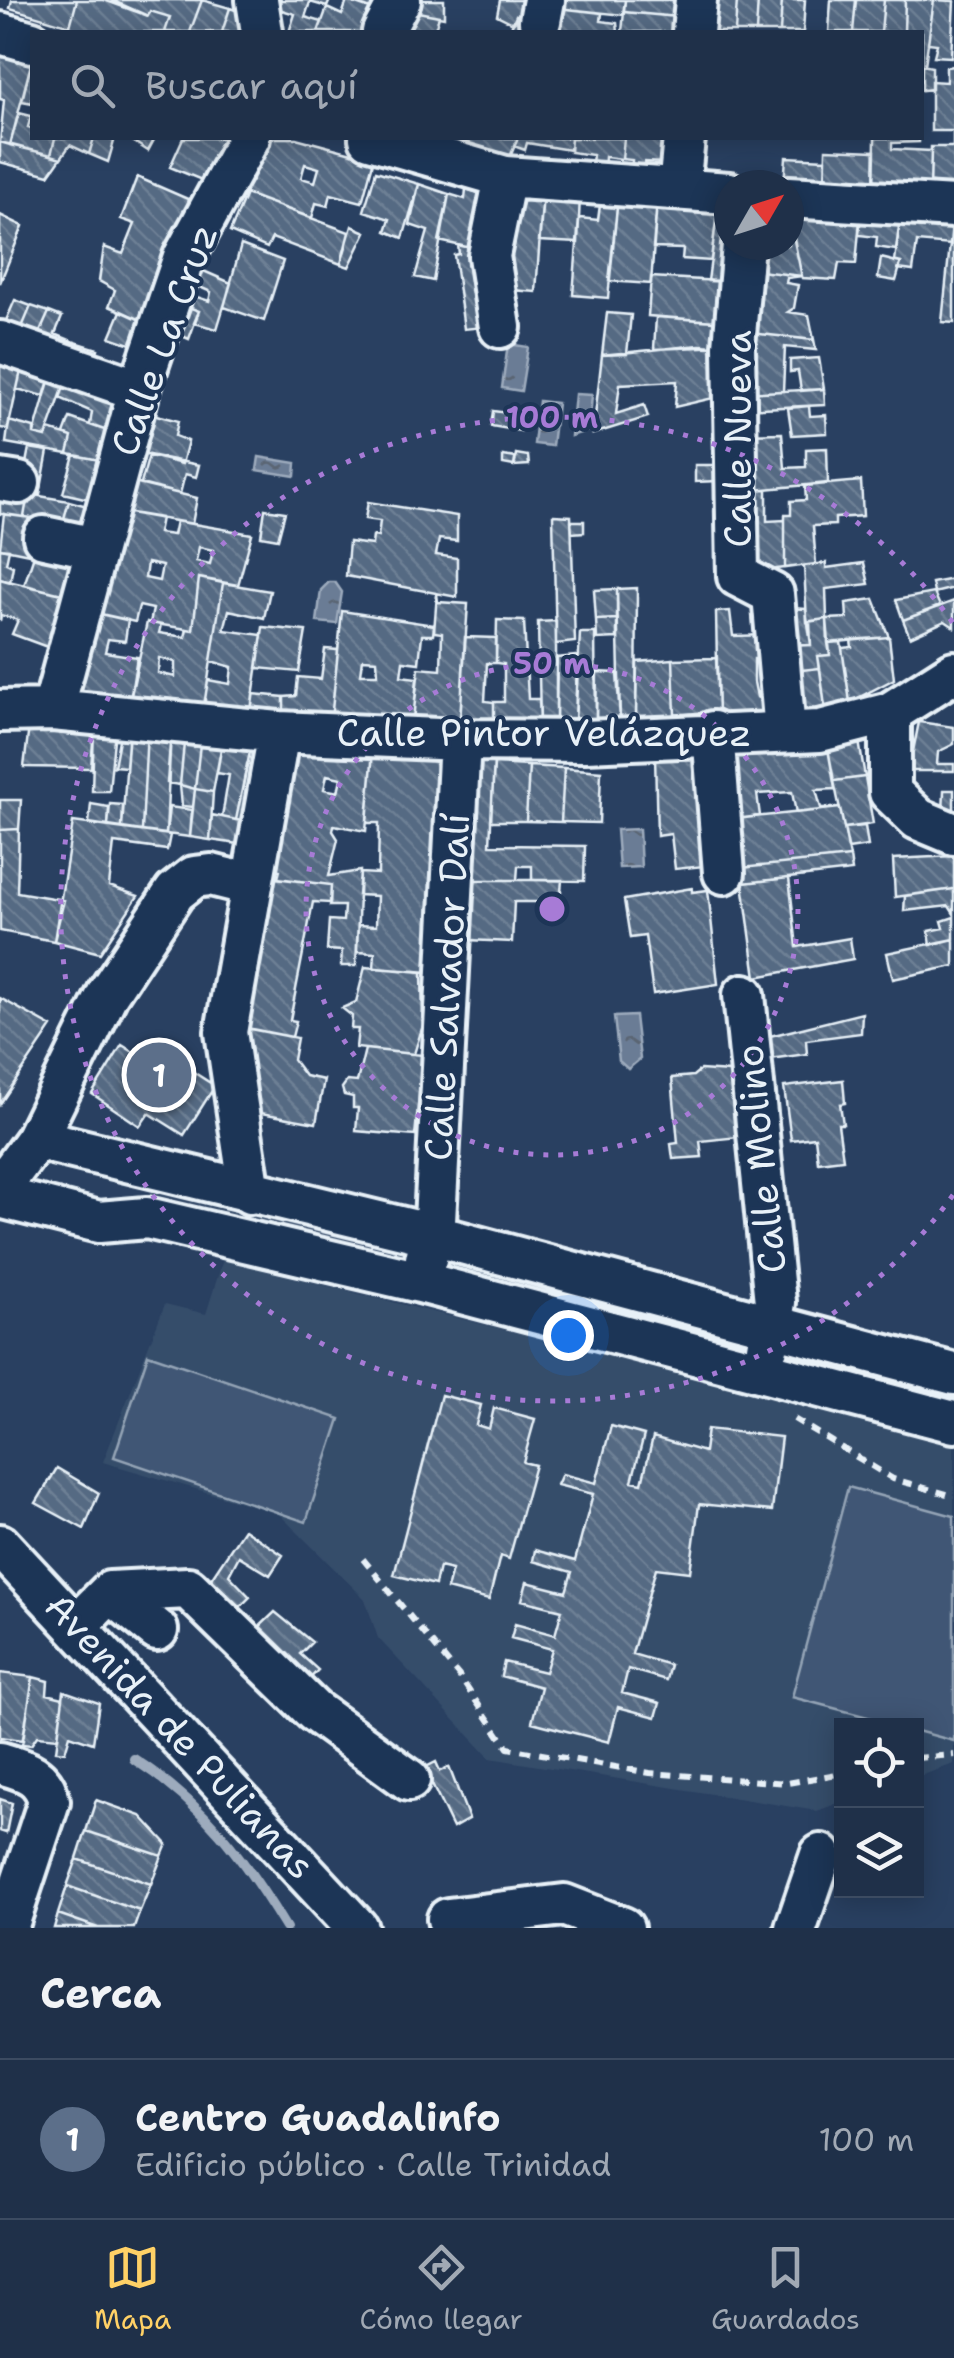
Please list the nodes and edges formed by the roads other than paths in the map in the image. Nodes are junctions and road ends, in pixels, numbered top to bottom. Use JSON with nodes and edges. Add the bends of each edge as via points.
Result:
{"nodes":[{"id":1,"x":257,"y":0,"type":"edge"},
{"id":2,"x":400,"y":0,"type":"edge"},
{"id":3,"x":696,"y":0,"type":"edge"},
{"id":4,"x":262,"y":30,"type":"edge"},
{"id":5,"x":385,"y":30,"type":"edge"},
{"id":6,"x":693,"y":30,"type":"edge"},
{"id":7,"x":0,"y":32,"type":"edge"},
{"id":8,"x":30,"y":41,"type":"edge"},
{"id":9,"x":247,"y":140,"type":"edge"},
{"id":10,"x":377,"y":140,"type":"edge"},
{"id":11,"x":684,"y":140,"type":"edge"},
{"id":12,"x":504,"y":177,"type":"junction"},
{"id":13,"x":679,"y":189,"type":"junction"},
{"id":14,"x":714,"y":192,"type":"edge"},
{"id":15,"x":804,"y":198,"type":"edge"},
{"id":16,"x":954,"y":207,"type":"edge"},
{"id":17,"x":742,"y":260,"type":"edge"},
{"id":18,"x":500,"y":327,"type":"dead end"},
{"id":19,"x":0,"y":342,"type":"edge"},
{"id":20,"x":139,"y":390,"type":"junction"},
{"id":21,"x":44,"y":537,"type":"dead end"},
{"id":22,"x":96,"y":548,"type":"junction"},
{"id":23,"x":954,"y":672,"type":"edge"},
{"id":24,"x":53,"y":710,"type":"junction"},
{"id":25,"x":0,"y":711,"type":"edge"},
{"id":26,"x":890,"y":714,"type":"junction"},
{"id":27,"x":279,"y":732,"type":"junction"},
{"id":28,"x":713,"y":732,"type":"junction"},
{"id":29,"x":785,"y":732,"type":"junction"},
{"id":30,"x":460,"y":740,"type":"junction"},
{"id":31,"x":954,"y":834,"type":"edge"},
{"id":32,"x":724,"y":873,"type":"dead end"},
{"id":33,"x":251,"y":885,"type":"junction"},
{"id":34,"x":744,"y":995,"type":"dead end"},
{"id":35,"x":36,"y":1139,"type":"junction"},
{"id":36,"x":0,"y":1188,"type":"edge"},
{"id":37,"x":250,"y":1193,"type":"junction"},
{"id":38,"x":0,"y":1198,"type":"edge"},
{"id":39,"x":432,"y":1234,"type":"junction"},
{"id":40,"x":420,"y":1282,"type":"junction"},
{"id":41,"x":772,"y":1324,"type":"junction"},
{"id":42,"x":763,"y":1370,"type":"junction"},
{"id":43,"x":954,"y":1374,"type":"edge"},
{"id":44,"x":954,"y":1422,"type":"edge"},
{"id":45,"x":0,"y":1545,"type":"edge"},
{"id":46,"x":110,"y":1592,"type":"junction"},
{"id":47,"x":78,"y":1624,"type":"junction"},
{"id":48,"x":157,"y":1630,"type":"dead end"},
{"id":49,"x":0,"y":1763,"type":"edge"},
{"id":50,"x":409,"y":1780,"type":"dead end"},
{"id":51,"x":822,"y":1855,"type":"dead end"},
{"id":52,"x":448,"y":1919,"type":"dead end"},
{"id":53,"x":8,"y":1928,"type":"edge"},
{"id":54,"x":357,"y":1928,"type":"edge"},
{"id":55,"x":623,"y":1928,"type":"edge"},
{"id":56,"x":796,"y":1928,"type":"edge"}],
"edges":[{"from":1,"to":4,"type":"street"},
{"from":2,"to":5,"type":"street"},
{"from":3,"to":6,"type":"street"},
{"from":7,"to":8,"type":"street"},
{"from":9,"to":20,"type":"street","name":"Calle La Cruz","via":[[184,258]]},
{"from":10,"to":12,"type":"street"},
{"from":11,"to":13,"type":"street"},
{"from":12,"to":13,"type":"street"},
{"from":12,"to":18,"type":"street","via":[[489,256]]},
{"from":13,"to":14,"type":"street"},
{"from":15,"to":16,"type":"street"},
{"from":17,"to":29,"type":"street","name":"Calle Nueva","via":[[734,346],[738,576],[773,594]]},
{"from":19,"to":20,"type":"street"},
{"from":20,"to":22,"type":"street","name":"Calle La Cruz"},
{"from":21,"to":22,"type":"street"},
{"from":22,"to":24,"type":"street","name":"Calle La Cruz"},
{"from":23,"to":26,"type":"street","name":"Calle Pintor Velázquez"},
{"from":24,"to":25,"type":"street","name":"Calle Pintor Velázquez"},
{"from":24,"to":27,"type":"street","name":"Calle Pintor Velázquez"},
{"from":26,"to":29,"type":"street","name":"Calle Pintor Velázquez"},
{"from":26,"to":31,"type":"street","via":[[890,792],[918,819]]},
{"from":27,"to":30,"type":"street","name":"Calle Pintor Velázquez"},
{"from":27,"to":33,"type":"street"},
{"from":28,"to":29,"type":"street","name":"Calle Pintor Velázquez"},
{"from":28,"to":30,"type":"street","name":"Calle Pintor Velázquez"},
{"from":28,"to":32,"type":"street"},
{"from":30,"to":39,"type":"street","name":"Calle Salvador Dalí"},
{"from":33,"to":35,"type":"street","via":[[194,876],[175,892],[108,993]]},
{"from":33,"to":37,"type":"street","via":[[226,1032]]},
{"from":34,"to":41,"type":"street","name":"Calle Molino","via":[[776,1302]]},
{"from":35,"to":36,"type":"street"},
{"from":35,"to":37,"type":"street"},
{"from":37,"to":39,"type":"street"},
{"from":38,"to":40,"type":"street","via":[[99,1222],[147,1218]]},
{"from":39,"to":40,"type":"street","name":"Calle Salvador Dalí"},
{"from":39,"to":41,"type":"street"},
{"from":40,"to":42,"type":"street"},
{"from":41,"to":42,"type":"street","name":"Calle Molino"},
{"from":41,"to":43,"type":"street"},
{"from":42,"to":44,"type":"street"},
{"from":45,"to":47,"type":"street","name":"Avenida de Pulianas"},
{"from":46,"to":47,"type":"street"},
{"from":46,"to":48,"type":"street"},
{"from":46,"to":50,"type":"street","via":[[188,1588],[314,1711]]},
{"from":47,"to":54,"type":"street","name":"Avenida de Pulianas"},
{"from":49,"to":53,"type":"street","via":[[28,1771],[45,1785],[49,1801]]},
{"from":51,"to":56,"type":"street"},
{"from":52,"to":55,"type":"street","via":[[564,1905]]}]}
